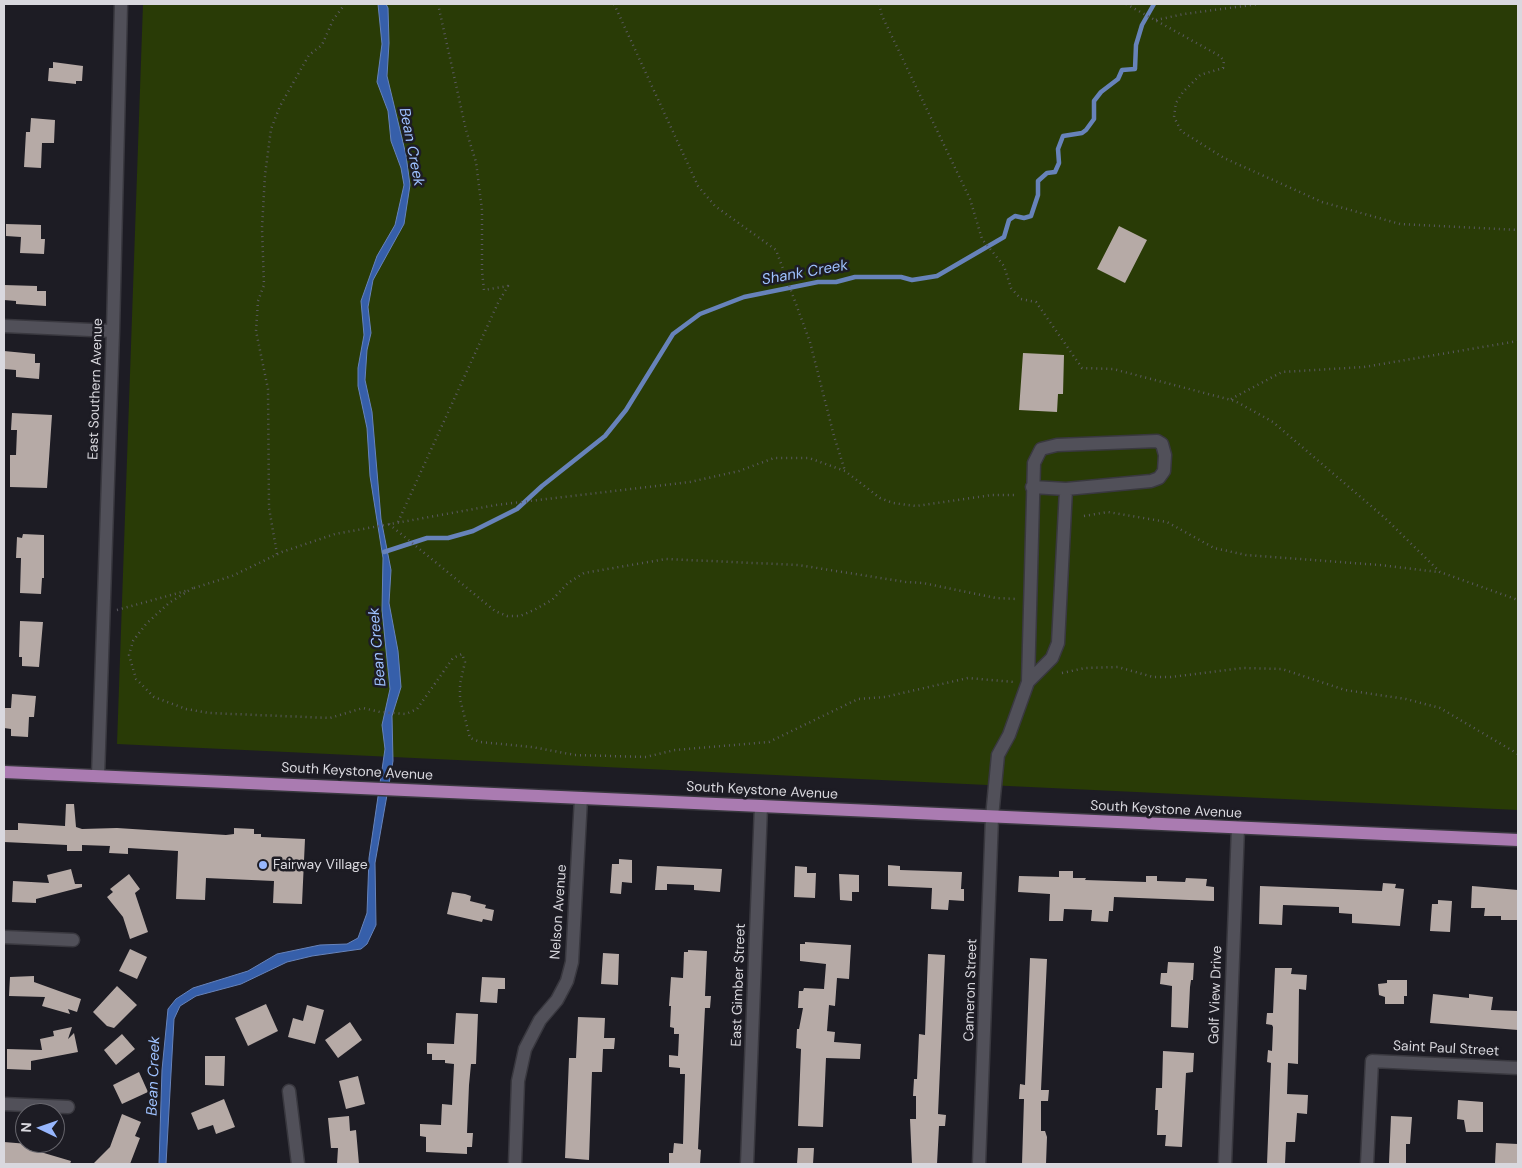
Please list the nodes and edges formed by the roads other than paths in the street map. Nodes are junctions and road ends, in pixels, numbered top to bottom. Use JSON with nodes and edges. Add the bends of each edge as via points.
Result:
{"nodes":[{"id":1,"x":121,"y":4,"type":"edge"},
{"id":2,"x":4,"y":326,"type":"edge"},
{"id":3,"x":113,"y":331,"type":"junction"},
{"id":4,"x":1032,"y":487,"type":"junction"},
{"id":5,"x":1066,"y":489,"type":"junction"},
{"id":6,"x":1028,"y":682,"type":"junction"},
{"id":7,"x":4,"y":772,"type":"edge"},
{"id":8,"x":98,"y":776,"type":"junction"},
{"id":9,"x":581,"y":798,"type":"junction"},
{"id":10,"x":761,"y":806,"type":"junction"},
{"id":11,"x":992,"y":817,"type":"junction"},
{"id":12,"x":1238,"y":828,"type":"junction"},
{"id":13,"x":1518,"y":840,"type":"edge"},
{"id":14,"x":4,"y":937,"type":"edge"},
{"id":15,"x":73,"y":940,"type":"dead end"},
{"id":16,"x":1518,"y":1068,"type":"edge"},
{"id":17,"x":290,"y":1091,"type":"dead end"},
{"id":18,"x":4,"y":1104,"type":"edge"},
{"id":19,"x":68,"y":1107,"type":"dead end"},
{"id":20,"x":298,"y":1164,"type":"edge"},
{"id":21,"x":515,"y":1164,"type":"edge"},
{"id":22,"x":747,"y":1164,"type":"edge"},
{"id":23,"x":979,"y":1164,"type":"edge"},
{"id":24,"x":1225,"y":1164,"type":"edge"},
{"id":25,"x":1367,"y":1164,"type":"edge"}],
"edges":[{"from":1,"to":3,"type":"street","name":"East Southern Avenue"},
{"from":2,"to":3,"type":"street"},
{"from":3,"to":8,"type":"street","name":"East Southern Avenue"},
{"from":4,"to":5,"type":"street"},
{"from":4,"to":5,"type":"street","via":[[1034,464],[1041,449],[1057,445],[1144,440],[1162,444],[1164,471],[1158,478]]},
{"from":4,"to":6,"type":"street"},
{"from":5,"to":6,"type":"street","via":[[1058,644],[1052,658]]},
{"from":6,"to":11,"type":"street","name":"Cameron Street","via":[[1009,735],[998,755]]},
{"from":7,"to":8,"type":"main road","name":"South Keystone Avenue"},
{"from":8,"to":9,"type":"main road","name":"South Keystone Avenue"},
{"from":9,"to":10,"type":"main road","name":"South Keystone Avenue"},
{"from":9,"to":21,"type":"street","name":"Nelson Avenue","via":[[572,962],[557,1000],[536,1027],[525,1049],[519,1074]]},
{"from":10,"to":11,"type":"main road","name":"South Keystone Avenue"},
{"from":10,"to":22,"type":"street","name":"East Gimber Street"},
{"from":11,"to":12,"type":"main road","name":"South Keystone Avenue"},
{"from":11,"to":23,"type":"street","name":"Cameron Street"},
{"from":12,"to":13,"type":"main road","name":"South Keystone Avenue"},
{"from":12,"to":24,"type":"street","name":"Golf View Drive"},
{"from":14,"to":15,"type":"street"},
{"from":16,"to":25,"type":"street","name":"Saint Paul Street","via":[[1372,1061]]},
{"from":17,"to":20,"type":"street"},
{"from":18,"to":19,"type":"street"}]}
